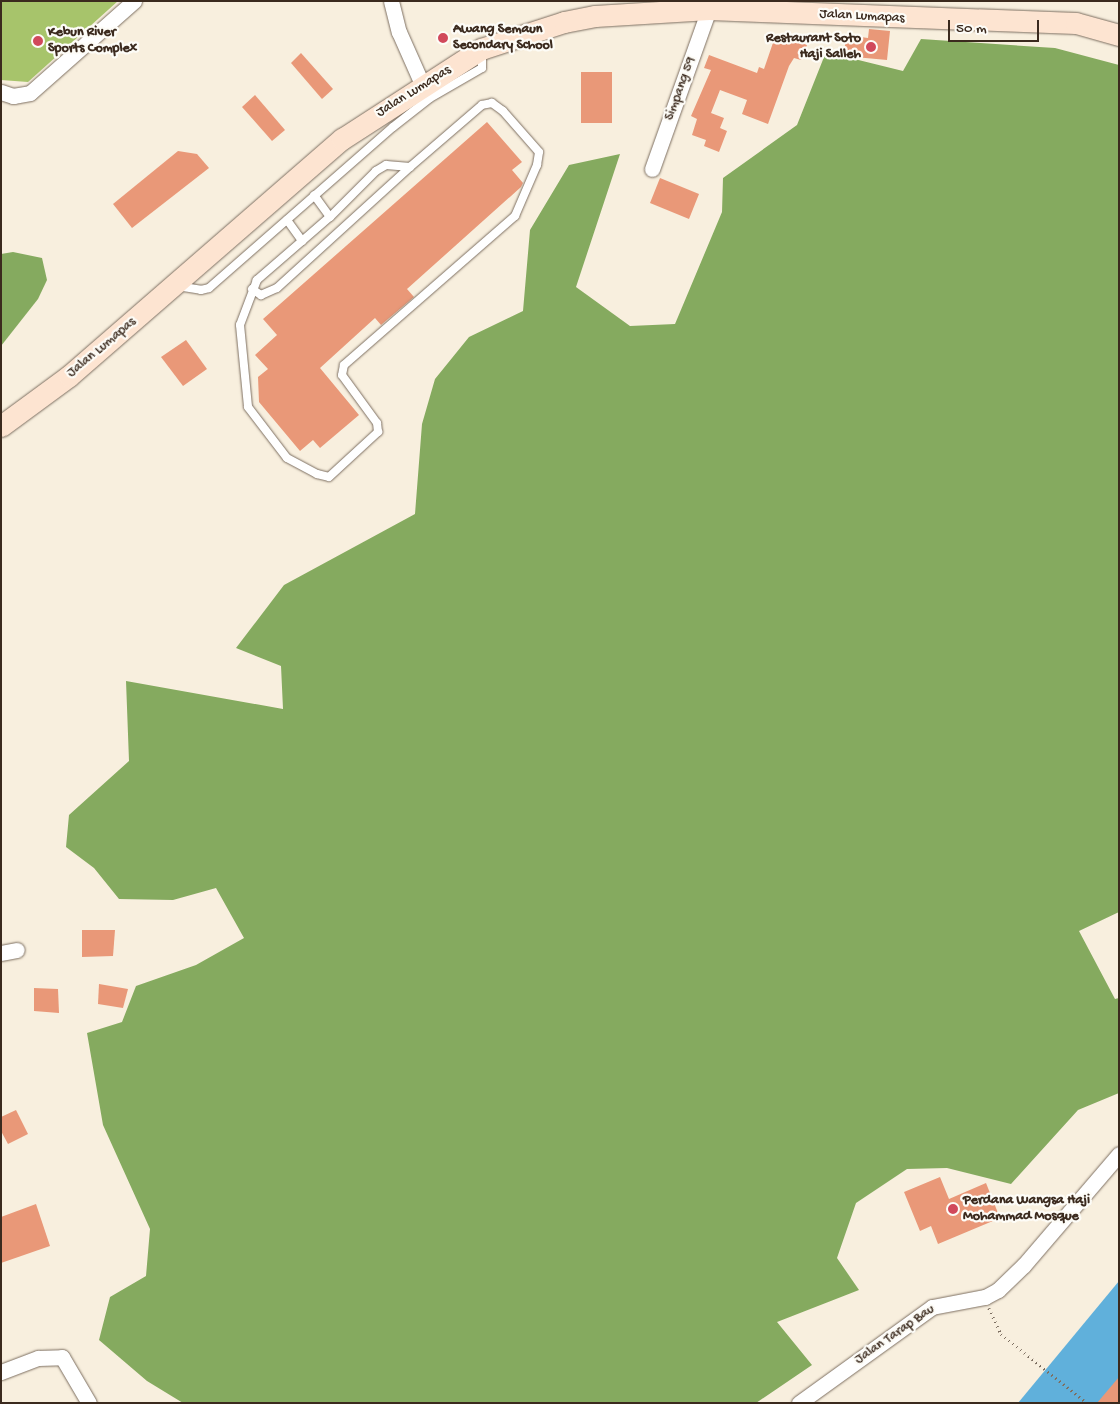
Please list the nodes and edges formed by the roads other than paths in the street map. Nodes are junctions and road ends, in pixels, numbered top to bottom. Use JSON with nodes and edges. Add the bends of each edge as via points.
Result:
{"nodes":[{"id":1,"x":134,"y":1,"type":"edge"},
{"id":2,"x":391,"y":1,"type":"edge"},
{"id":3,"x":710,"y":9,"type":"junction"},
{"id":4,"x":1115,"y":34,"type":"edge"},
{"id":5,"x":481,"y":49,"type":"junction"},
{"id":6,"x":422,"y":84,"type":"junction"},
{"id":7,"x":1,"y":92,"type":"edge"},
{"id":8,"x":410,"y":167,"type":"junction"},
{"id":9,"x":652,"y":169,"type":"dead end"},
{"id":10,"x":314,"y":196,"type":"junction"},
{"id":11,"x":330,"y":217,"type":"junction"},
{"id":12,"x":287,"y":220,"type":"junction"},
{"id":13,"x":302,"y":241,"type":"junction"},
{"id":14,"x":176,"y":286,"type":"junction"},
{"id":15,"x":252,"y":289,"type":"junction"},
{"id":16,"x":2,"y":426,"type":"edge"},
{"id":17,"x":17,"y":950,"type":"dead end"},
{"id":18,"x":1,"y":953,"type":"edge"},
{"id":19,"x":1119,"y":1154,"type":"edge"},
{"id":20,"x":1,"y":1372,"type":"edge"},
{"id":21,"x":89,"y":1403,"type":"edge"},
{"id":22,"x":798,"y":1403,"type":"edge"}],
"edges":[{"from":1,"to":7,"type":"street","via":[[30,93],[13,96]]},
{"from":2,"to":6,"type":"street","via":[[399,32]]},
{"from":3,"to":4,"type":"main road","name":"Jalan Lumapas","via":[[1076,24]]},
{"from":3,"to":5,"type":"main road","name":"Jalan Lumapas","via":[[595,16],[564,22]]},
{"from":3,"to":9,"type":"street","name":"Simpang 59"},
{"from":5,"to":6,"type":"main road","name":"Jalan Lumapas"},
{"from":5,"to":10,"type":"lane","via":[[482,68],[430,98]]},
{"from":6,"to":14,"type":"main road","name":"Jalan Lumapas","via":[[342,139]]},
{"from":8,"to":11,"type":"lane","via":[[386,165],[381,168]]},
{"from":8,"to":15,"type":"lane","via":[[277,288],[261,295]]},
{"from":8,"to":15,"type":"lane","via":[[482,105],[492,103],[503,110],[539,152],[538,165],[515,216],[344,365],[342,375],[377,423],[378,432],[329,477],[287,458],[248,407],[240,325]]},
{"from":10,"to":11,"type":"lane"},
{"from":10,"to":12,"type":"lane"},
{"from":11,"to":13,"type":"lane"},
{"from":12,"to":13,"type":"lane"},
{"from":12,"to":14,"type":"lane","via":[[209,288],[200,290]]},
{"from":13,"to":15,"type":"lane"},
{"from":14,"to":16,"type":"main road","name":"Jalan Lumapas","via":[[69,376]]},
{"from":17,"to":18,"type":"street"},
{"from":19,"to":22,"type":"street","name":"Jalan Tarap Bau","via":[[1020,1270],[998,1290],[984,1297],[942,1303],[927,1310]]},
{"from":20,"to":21,"type":"street","via":[[38,1358],[62,1357]]}]}
